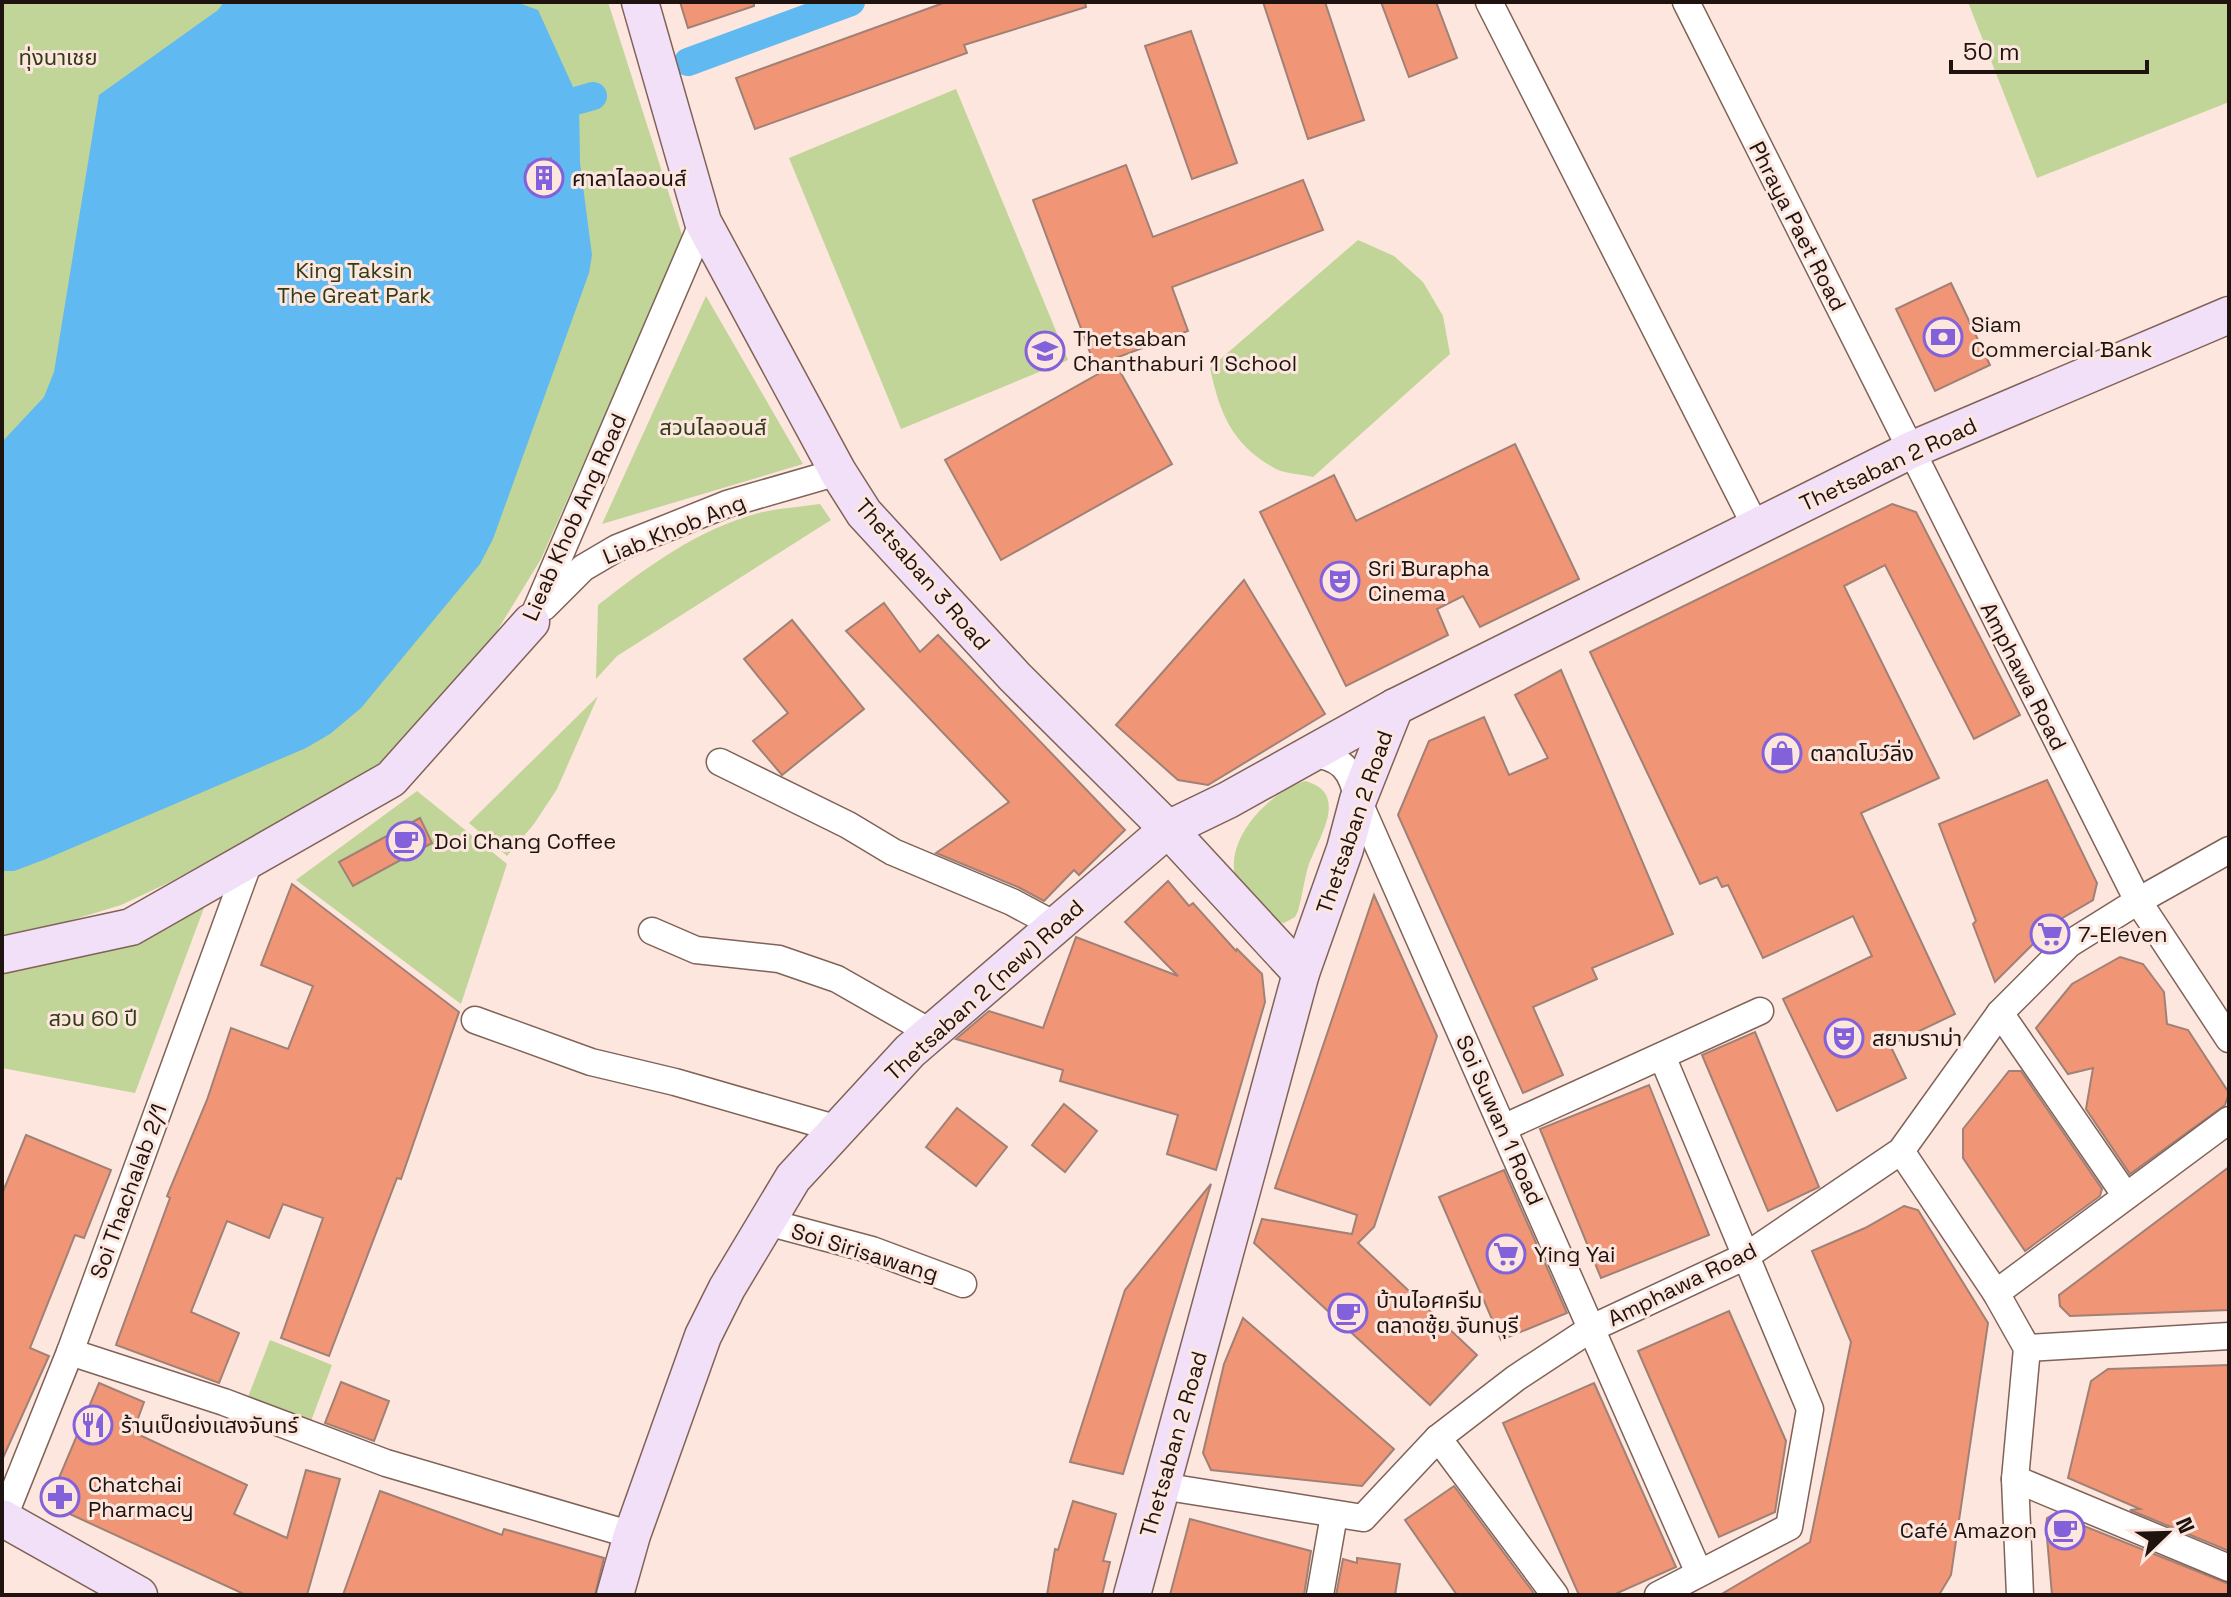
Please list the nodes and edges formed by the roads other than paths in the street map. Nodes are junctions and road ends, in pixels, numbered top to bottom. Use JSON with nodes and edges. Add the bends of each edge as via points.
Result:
{"nodes":[{"id":1,"x":640,"y":2,"type":"edge"},
{"id":2,"x":1489,"y":2,"type":"edge"},
{"id":3,"x":1686,"y":2,"type":"edge"},
{"id":4,"x":703,"y":222,"type":"junction"},
{"id":5,"x":2229,"y":315,"type":"edge"},
{"id":6,"x":1911,"y":450,"type":"junction"},
{"id":7,"x":838,"y":472,"type":"junction"},
{"id":8,"x":1756,"y":527,"type":"junction"},
{"id":9,"x":531,"y":622,"type":"junction"},
{"id":10,"x":1395,"y":707,"type":"junction"},
{"id":11,"x":1310,"y":753,"type":"junction"},
{"id":12,"x":720,"y":762,"type":"dead end"},
{"id":13,"x":1228,"y":800,"type":"junction"},
{"id":14,"x":1358,"y":800,"type":"junction"},
{"id":15,"x":1168,"y":829,"type":"junction"},
{"id":16,"x":2229,"y":850,"type":"edge"},
{"id":17,"x":249,"y":862,"type":"junction"},
{"id":18,"x":1224,"y":890,"type":"junction"},
{"id":19,"x":2138,"y":901,"type":"junction"},
{"id":20,"x":1321,"y":915,"type":"junction"},
{"id":21,"x":1055,"y":925,"type":"junction"},
{"id":22,"x":1263,"y":929,"type":"junction"},
{"id":23,"x":652,"y":931,"type":"dead end"},
{"id":24,"x":2,"y":955,"type":"edge"},
{"id":25,"x":1301,"y":973,"type":"junction"},
{"id":26,"x":1760,"y":1011,"type":"dead end"},
{"id":27,"x":2000,"y":1013,"type":"junction"},
{"id":28,"x":475,"y":1020,"type":"dead end"},
{"id":29,"x":930,"y":1032,"type":"junction"},
{"id":30,"x":2229,"y":1039,"type":"edge"},
{"id":31,"x":1662,"y":1056,"type":"junction"},
{"id":32,"x":2229,"y":1120,"type":"edge"},
{"id":33,"x":1503,"y":1128,"type":"junction"},
{"id":34,"x":838,"y":1129,"type":"junction"},
{"id":35,"x":1901,"y":1151,"type":"junction"},
{"id":36,"x":2126,"y":1196,"type":"junction"},
{"id":37,"x":767,"y":1222,"type":"junction"},
{"id":38,"x":1746,"y":1256,"type":"junction"},
{"id":39,"x":963,"y":1284,"type":"dead end"},
{"id":40,"x":1996,"y":1293,"type":"junction"},
{"id":41,"x":1592,"y":1328,"type":"junction"},
{"id":42,"x":2229,"y":1336,"type":"edge"},
{"id":43,"x":2027,"y":1348,"type":"junction"},
{"id":44,"x":70,"y":1352,"type":"junction"},
{"id":45,"x":1438,"y":1438,"type":"junction"},
{"id":46,"x":2015,"y":1479,"type":"junction"},
{"id":47,"x":1161,"y":1486,"type":"junction"},
{"id":48,"x":1334,"y":1515,"type":"junction"},
{"id":49,"x":3,"y":1519,"type":"edge"},
{"id":50,"x":632,"y":1535,"type":"junction"},
{"id":51,"x":2229,"y":1568,"type":"edge"},
{"id":52,"x":1699,"y":1573,"type":"junction"},
{"id":53,"x":139,"y":1595,"type":"edge"},
{"id":54,"x":615,"y":1595,"type":"edge"},
{"id":55,"x":1132,"y":1595,"type":"edge"},
{"id":56,"x":1320,"y":1595,"type":"edge"},
{"id":57,"x":1555,"y":1595,"type":"edge"},
{"id":58,"x":1658,"y":1595,"type":"edge"},
{"id":59,"x":2020,"y":1595,"type":"edge"}],
"edges":[{"from":1,"to":4,"type":"street","name":"Thetsaban 3 Road"},
{"from":2,"to":8,"type":"street"},
{"from":3,"to":6,"type":"street","name":"Phraya Paet Road"},
{"from":4,"to":7,"type":"street","name":"Thetsaban 3 Road"},
{"from":4,"to":9,"type":"street","name":"Lieab Khob Ang Road"},
{"from":5,"to":6,"type":"street","name":"Thetsaban 2 Road"},
{"from":6,"to":8,"type":"street","name":"Thetsaban 2 Road"},
{"from":6,"to":19,"type":"street","name":"Amphawa Road"},
{"from":7,"to":9,"type":"street","name":"Liab Khob Ang","via":[[727,504],[617,548],[583,568]]},
{"from":7,"to":15,"type":"street","name":"Thetsaban 3 Road","via":[[864,513],[1004,666]]},
{"from":8,"to":10,"type":"street","name":"Thetsaban 2 Road"},
{"from":9,"to":17,"type":"street","name":"Lieab Khob Ang Road","via":[[391,779]]},
{"from":10,"to":11,"type":"street"},
{"from":10,"to":14,"type":"street","name":"Thetsaban 2 Road"},
{"from":11,"to":13,"type":"street"},
{"from":11,"to":14,"type":"street","via":[[1332,756],[1343,765]]},
{"from":12,"to":21,"type":"street","via":[[893,852]]},
{"from":13,"to":15,"type":"street","name":"Thetsaban 2 (new) Road"},
{"from":13,"to":18,"type":"street","via":[[1216,813],[1210,836]]},
{"from":14,"to":20,"type":"street","name":"Thetsaban 2 Road"},
{"from":14,"to":33,"type":"street","name":"Soi Suwan 1 Road"},
{"from":15,"to":18,"type":"street","name":"Thetsaban 3 Road"},
{"from":15,"to":21,"type":"street","name":"Thetsaban 2 (new) Road"},
{"from":16,"to":19,"type":"street","name":"Amphawa Road"},
{"from":17,"to":24,"type":"street","name":"Lieab Khob Ang Road","via":[[131,927]]},
{"from":17,"to":44,"type":"street","name":"Soi Thachalab 2/1"},
{"from":18,"to":22,"type":"street","name":"Thetsaban 3 Road"},
{"from":19,"to":27,"type":"street","name":"Amphawa Road","via":[[2069,944]]},
{"from":19,"to":30,"type":"street","name":"Amphawa Road"},
{"from":20,"to":22,"type":"street","via":[[1295,935]]},
{"from":20,"to":25,"type":"street","name":"Thetsaban 2 Road"},
{"from":21,"to":29,"type":"street","name":"Thetsaban 2 (new) Road"},
{"from":22,"to":25,"type":"street","name":"Thetsaban 3 Road"},
{"from":23,"to":29,"type":"street","via":[[696,950],[779,959],[837,979]]},
{"from":25,"to":47,"type":"street","name":"Thetsaban 2 Road"},
{"from":26,"to":31,"type":"street"},
{"from":27,"to":35,"type":"street","name":"Amphawa Road"},
{"from":27,"to":36,"type":"street"},
{"from":28,"to":34,"type":"street","via":[[591,1062]]},
{"from":29,"to":34,"type":"street","name":"Thetsaban 2 (new) Road"},
{"from":31,"to":33,"type":"street"},
{"from":31,"to":38,"type":"street"},
{"from":32,"to":36,"type":"street"},
{"from":33,"to":41,"type":"street","name":"Soi Suwan 1 Road"},
{"from":34,"to":37,"type":"street","name":"Thetsaban 2 (new) Road","via":[[793,1178]]},
{"from":35,"to":38,"type":"street","name":"Amphawa Road"},
{"from":35,"to":40,"type":"street"},
{"from":36,"to":40,"type":"street"},
{"from":37,"to":39,"type":"street","name":"Soi Sirisawang","via":[[872,1250]]},
{"from":37,"to":50,"type":"street","name":"Thetsaban 2 (new) Road","via":[[703,1336]]},
{"from":38,"to":41,"type":"street","name":"Amphawa Road"},
{"from":38,"to":52,"type":"street","via":[[1810,1409],[1789,1527]]},
{"from":40,"to":43,"type":"street"},
{"from":41,"to":45,"type":"street","name":"Amphawa Road"},
{"from":41,"to":52,"type":"street","name":"Soi Suwan 1 Road"},
{"from":42,"to":43,"type":"street"},
{"from":43,"to":46,"type":"street"},
{"from":44,"to":49,"type":"street","name":"Soi Thachalab 2/1"},
{"from":44,"to":50,"type":"street","via":[[386,1463]]},
{"from":45,"to":48,"type":"street","name":"Amphawa Road","via":[[1363,1518]]},
{"from":45,"to":57,"type":"street"},
{"from":46,"to":51,"type":"street"},
{"from":46,"to":59,"type":"street"},
{"from":47,"to":48,"type":"street","name":"Amphawa Road"},
{"from":47,"to":55,"type":"street","name":"Thetsaban 2 Road"},
{"from":48,"to":56,"type":"street"},
{"from":49,"to":53,"type":"street"},
{"from":50,"to":54,"type":"street","name":"Thetsaban 2 (new) Road"},
{"from":52,"to":58,"type":"street"}]}
